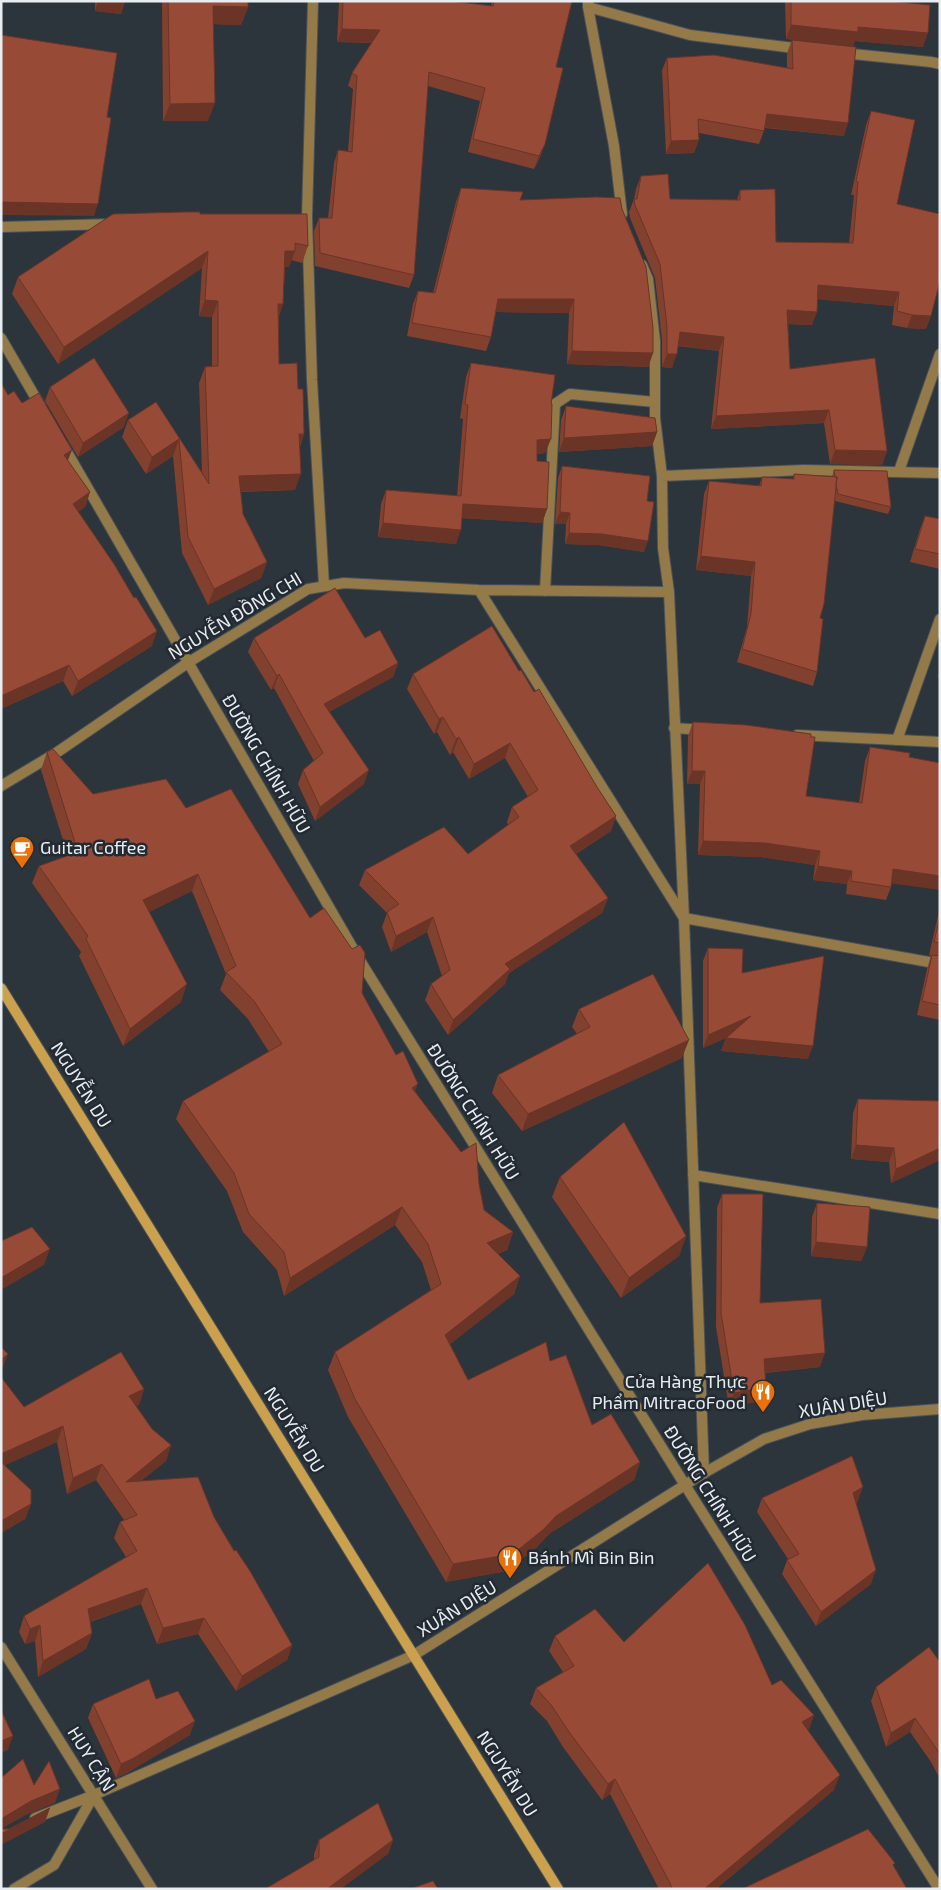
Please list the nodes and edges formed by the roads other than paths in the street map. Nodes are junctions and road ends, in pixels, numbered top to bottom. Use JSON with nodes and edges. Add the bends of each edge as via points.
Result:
{"nodes":[{"id":1,"x":313,"y":1,"type":"edge"},
{"id":2,"x":588,"y":4,"type":"edge"},
{"id":3,"x":815,"y":50,"type":"edge"},
{"id":4,"x":834,"y":52,"type":"edge"},
{"id":5,"x":940,"y":64,"type":"edge"},
{"id":6,"x":120,"y":223,"type":"edge"},
{"id":7,"x":1,"y":227,"type":"edge"},
{"id":8,"x":626,"y":228,"type":"edge"},
{"id":9,"x":637,"y":254,"type":"edge"},
{"id":10,"x":1,"y":338,"type":"edge"},
{"id":11,"x":940,"y":354,"type":"edge"},
{"id":12,"x":655,"y":402,"type":"junction"},
{"id":13,"x":46,"y":415,"type":"edge"},
{"id":14,"x":56,"y":432,"type":"edge"},
{"id":15,"x":899,"y":471,"type":"junction"},
{"id":16,"x":940,"y":473,"type":"edge"},
{"id":17,"x":662,"y":476,"type":"junction"},
{"id":18,"x":324,"y":585,"type":"junction"},
{"id":19,"x":479,"y":590,"type":"junction"},
{"id":20,"x":545,"y":591,"type":"junction"},
{"id":21,"x":669,"y":592,"type":"junction"},
{"id":22,"x":940,"y":619,"type":"edge"},
{"id":23,"x":189,"y":662,"type":"junction"},
{"id":24,"x":674,"y":728,"type":"junction"},
{"id":25,"x":713,"y":730,"type":"edge"},
{"id":26,"x":790,"y":734,"type":"edge"},
{"id":27,"x":897,"y":740,"type":"junction"},
{"id":28,"x":940,"y":742,"type":"edge"},
{"id":29,"x":1,"y":786,"type":"edge"},
{"id":30,"x":684,"y":918,"type":"junction"},
{"id":31,"x":940,"y":964,"type":"edge"},
{"id":32,"x":1,"y":988,"type":"edge"},
{"id":33,"x":693,"y":1174,"type":"junction"},
{"id":34,"x":940,"y":1214,"type":"edge"},
{"id":35,"x":940,"y":1409,"type":"edge"},
{"id":36,"x":704,"y":1473,"type":"junction"},
{"id":37,"x":685,"y":1485,"type":"junction"},
{"id":38,"x":1,"y":1647,"type":"edge"},
{"id":39,"x":414,"y":1655,"type":"junction"},
{"id":40,"x":94,"y":1795,"type":"junction"},
{"id":41,"x":29,"y":1821,"type":"edge"},
{"id":42,"x":14,"y":1889,"type":"edge"},
{"id":43,"x":152,"y":1889,"type":"edge"},
{"id":44,"x":558,"y":1889,"type":"edge"},
{"id":45,"x":939,"y":1889,"type":"edge"}],
"edges":[{"from":1,"to":18,"type":"street","via":[[302,217]]},
{"from":2,"to":3,"type":"street","via":[[690,35]]},
{"from":2,"to":8,"type":"street"},
{"from":4,"to":5,"type":"street"},
{"from":6,"to":7,"type":"street"},
{"from":9,"to":12,"type":"street","via":[[648,280],[655,341]]},
{"from":10,"to":13,"type":"street"},
{"from":11,"to":15,"type":"street"},
{"from":12,"to":17,"type":"street"},
{"from":12,"to":20,"type":"street","via":[[570,394],[555,404]]},
{"from":14,"to":23,"type":"street","name":"ĐƯỜNG CHÍNH HỮU"},
{"from":15,"to":16,"type":"street"},
{"from":15,"to":17,"type":"street","via":[[804,470]]},
{"from":17,"to":21,"type":"street","via":[[663,548]]},
{"from":18,"to":19,"type":"street","name":"NGUYỄN ĐỒNG CHI","via":[[344,583]]},
{"from":18,"to":23,"type":"street","name":"NGUYỄN ĐỒNG CHI","via":[[308,589]]},
{"from":19,"to":20,"type":"street","name":"NGUYỄN ĐỒNG CHI"},
{"from":19,"to":30,"type":"street"},
{"from":20,"to":21,"type":"street","name":"NGUYỄN ĐỒNG CHI"},
{"from":21,"to":24,"type":"street"},
{"from":22,"to":27,"type":"street"},
{"from":23,"to":29,"type":"street","name":"NGUYỄN ĐỒNG CHI","via":[[56,753]]},
{"from":23,"to":37,"type":"street","name":"ĐƯỜNG CHÍNH HỮU","via":[[359,959]]},
{"from":24,"to":25,"type":"street"},
{"from":24,"to":30,"type":"street"},
{"from":26,"to":27,"type":"street"},
{"from":27,"to":28,"type":"street"},
{"from":30,"to":31,"type":"street"},
{"from":30,"to":33,"type":"street"},
{"from":32,"to":39,"type":"main road","name":"NGUYỄN DU"},
{"from":33,"to":34,"type":"street"},
{"from":33,"to":36,"type":"street"},
{"from":35,"to":36,"type":"street","name":"XUÂN DIỆU","via":[[810,1424],[764,1439]]},
{"from":36,"to":37,"type":"street","name":"XUÂN DIỆU"},
{"from":37,"to":39,"type":"street","name":"XUÂN DIỆU"},
{"from":37,"to":45,"type":"street","name":"ĐƯỜNG CHÍNH HỮU"},
{"from":38,"to":40,"type":"street","name":"HUY CẬN"},
{"from":39,"to":40,"type":"street","name":"XUÂN DIỆU"},
{"from":39,"to":44,"type":"main road","name":"NGUYỄN DU"},
{"from":40,"to":41,"type":"street","name":"XUÂN DIỆU"},
{"from":40,"to":42,"type":"street","via":[[54,1865]]},
{"from":40,"to":43,"type":"street","name":"HUY CẬN"}]}
